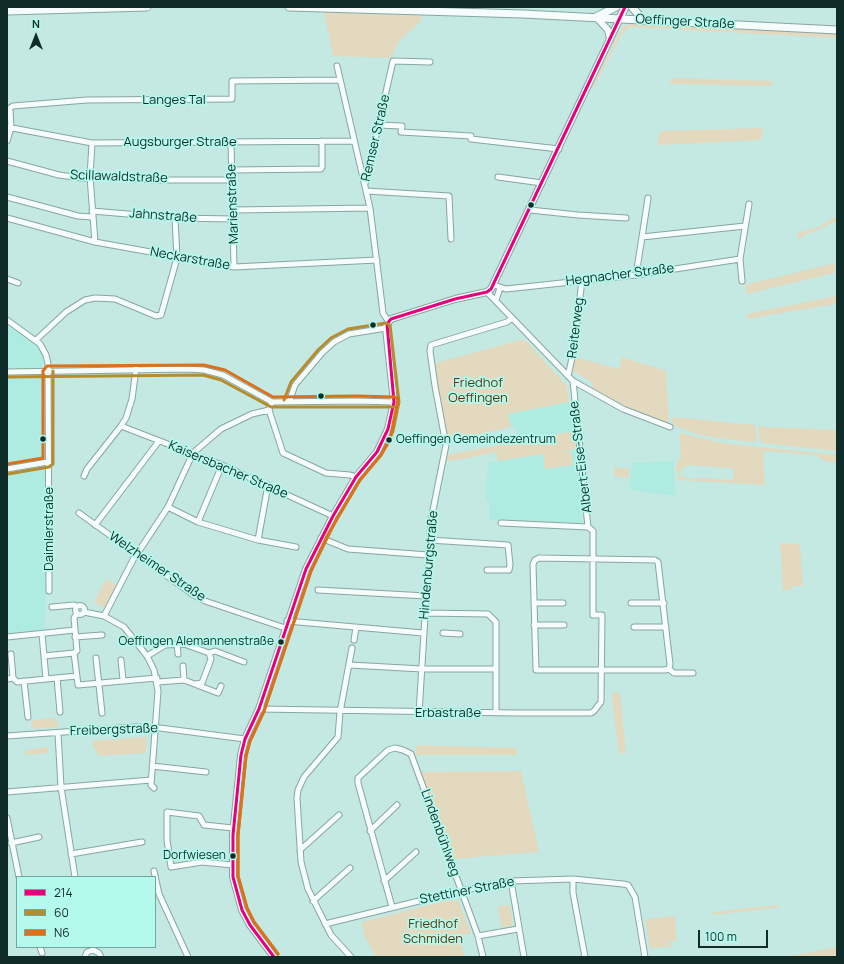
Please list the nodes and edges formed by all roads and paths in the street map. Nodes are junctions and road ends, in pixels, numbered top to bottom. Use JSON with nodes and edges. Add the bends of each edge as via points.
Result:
{"nodes":[{"id":1,"x":147,"y":7,"type":"edge"},
{"id":2,"x":289,"y":7,"type":"edge"},
{"id":3,"x":616,"y":7,"type":"edge"},
{"id":4,"x":625,"y":7,"type":"edge"},
{"id":5,"x":632,"y":7,"type":"edge"},
{"id":6,"x":7,"y":11,"type":"edge"},
{"id":7,"x":596,"y":17,"type":"junction"},
{"id":8,"x":620,"y":18,"type":"junction"},
{"id":9,"x":643,"y":20,"type":"junction"},
{"id":10,"x":837,"y":30,"type":"edge"},
{"id":11,"x":610,"y":38,"type":"junction"},
{"id":12,"x":430,"y":62,"type":"dead end"},
{"id":13,"x":337,"y":66,"type":"dead end"},
{"id":14,"x":340,"y":80,"type":"junction"},
{"id":15,"x":378,"y":125,"type":"junction"},
{"id":16,"x":9,"y":127,"type":"edge"},
{"id":17,"x":7,"y":140,"type":"edge"},
{"id":18,"x":322,"y":141,"type":"junction"},
{"id":19,"x":354,"y":141,"type":"junction"},
{"id":20,"x":231,"y":142,"type":"junction"},
{"id":21,"x":92,"y":143,"type":"junction"},
{"id":22,"x":559,"y":149,"type":"junction"},
{"id":23,"x":7,"y":161,"type":"edge"},
{"id":24,"x":232,"y":170,"type":"junction"},
{"id":25,"x":90,"y":177,"type":"junction"},
{"id":26,"x":498,"y":177,"type":"dead end"},
{"id":27,"x":232,"y":180,"type":"junction"},
{"id":28,"x":542,"y":183,"type":"junction"},
{"id":29,"x":365,"y":189,"type":"junction"},
{"id":30,"x":7,"y":197,"type":"edge"},
{"id":31,"x":648,"y":198,"type":"dead end"},
{"id":32,"x":749,"y":204,"type":"dead end"},
{"id":33,"x":370,"y":208,"type":"junction"},
{"id":34,"x":234,"y":210,"type":"junction"},
{"id":35,"x":530,"y":210,"type":"junction"},
{"id":36,"x":92,"y":211,"type":"junction"},
{"id":37,"x":7,"y":218,"type":"edge"},
{"id":38,"x":92,"y":218,"type":"junction"},
{"id":39,"x":175,"y":218,"type":"junction"},
{"id":40,"x":626,"y":218,"type":"dead end"},
{"id":41,"x":234,"y":219,"type":"junction"},
{"id":42,"x":745,"y":226,"type":"junction"},
{"id":43,"x":642,"y":236,"type":"junction"},
{"id":44,"x":451,"y":239,"type":"dead end"},
{"id":45,"x":95,"y":242,"type":"junction"},
{"id":46,"x":177,"y":258,"type":"junction"},
{"id":47,"x":740,"y":259,"type":"junction"},
{"id":48,"x":376,"y":260,"type":"junction"},
{"id":49,"x":234,"y":267,"type":"junction"},
{"id":50,"x":636,"y":275,"type":"junction"},
{"id":51,"x":7,"y":279,"type":"edge"},
{"id":52,"x":582,"y":280,"type":"junction"},
{"id":53,"x":742,"y":281,"type":"dead end"},
{"id":54,"x":18,"y":283,"type":"dead end"},
{"id":55,"x":494,"y":285,"type":"junction"},
{"id":56,"x":500,"y":288,"type":"junction"},
{"id":57,"x":487,"y":292,"type":"junction"},
{"id":58,"x":496,"y":300,"type":"junction"},
{"id":59,"x":512,"y":318,"type":"junction"},
{"id":60,"x":7,"y":320,"type":"edge"},
{"id":61,"x":388,"y":321,"type":"junction"},
{"id":62,"x":386,"y":328,"type":"junction"},
{"id":63,"x":36,"y":340,"type":"junction"},
{"id":64,"x":136,"y":369,"type":"junction"},
{"id":65,"x":48,"y":371,"type":"junction"},
{"id":66,"x":7,"y":372,"type":"edge"},
{"id":67,"x":568,"y":376,"type":"junction"},
{"id":68,"x":573,"y":381,"type":"junction"},
{"id":69,"x":272,"y":402,"type":"junction"},
{"id":70,"x":289,"y":402,"type":"junction"},
{"id":71,"x":394,"y":402,"type":"junction"},
{"id":72,"x":269,"y":410,"type":"junction"},
{"id":73,"x":121,"y":426,"type":"junction"},
{"id":74,"x":670,"y":428,"type":"dead end"},
{"id":75,"x":159,"y":440,"type":"junction"},
{"id":76,"x":193,"y":453,"type":"junction"},
{"id":77,"x":48,"y":462,"type":"junction"},
{"id":78,"x":222,"y":465,"type":"junction"},
{"id":79,"x":7,"y":469,"type":"edge"},
{"id":80,"x":84,"y":476,"type":"dead end"},
{"id":81,"x":356,"y":477,"type":"junction"},
{"id":82,"x":268,"y":486,"type":"junction"},
{"id":83,"x":168,"y":508,"type":"junction"},
{"id":84,"x":79,"y":513,"type":"dead end"},
{"id":85,"x":333,"y":516,"type":"junction"},
{"id":86,"x":198,"y":522,"type":"junction"},
{"id":87,"x":501,"y":523,"type":"dead end"},
{"id":88,"x":95,"y":525,"type":"junction"},
{"id":89,"x":588,"y":527,"type":"junction"},
{"id":90,"x":321,"y":538,"type":"junction"},
{"id":91,"x":258,"y":540,"type":"junction"},
{"id":92,"x":429,"y":540,"type":"junction"},
{"id":93,"x":296,"y":547,"type":"dead end"},
{"id":94,"x":136,"y":555,"type":"junction"},
{"id":95,"x":428,"y":556,"type":"junction"},
{"id":96,"x":593,"y":560,"type":"junction"},
{"id":97,"x":487,"y":570,"type":"dead end"},
{"id":98,"x":49,"y":590,"type":"dead end"},
{"id":99,"x":318,"y":590,"type":"dead end"},
{"id":100,"x":426,"y":596,"type":"junction"},
{"id":101,"x":534,"y":603,"type":"junction"},
{"id":102,"x":563,"y":603,"type":"dead end"},
{"id":103,"x":631,"y":603,"type":"dead end"},
{"id":104,"x":664,"y":603,"type":"junction"},
{"id":105,"x":76,"y":606,"type":"junction"},
{"id":106,"x":52,"y":607,"type":"dead end"},
{"id":107,"x":84,"y":612,"type":"junction"},
{"id":108,"x":77,"y":613,"type":"junction"},
{"id":109,"x":425,"y":613,"type":"junction"},
{"id":110,"x":104,"y":616,"type":"junction"},
{"id":111,"x":286,"y":625,"type":"junction"},
{"id":112,"x":564,"y":625,"type":"dead end"},
{"id":113,"x":534,"y":626,"type":"junction"},
{"id":114,"x":634,"y":627,"type":"dead end"},
{"id":115,"x":666,"y":627,"type":"junction"},
{"id":116,"x":356,"y":628,"type":"junction"},
{"id":117,"x":75,"y":630,"type":"junction"},
{"id":118,"x":423,"y":633,"type":"junction"},
{"id":119,"x":443,"y":633,"type":"dead end"},
{"id":120,"x":42,"y":634,"type":"junction"},
{"id":121,"x":460,"y":634,"type":"dead end"},
{"id":122,"x":102,"y":635,"type":"dead end"},
{"id":123,"x":75,"y":637,"type":"junction"},
{"id":124,"x":7,"y":638,"type":"edge"},
{"id":125,"x":354,"y":640,"type":"dead end"},
{"id":126,"x":177,"y":644,"type":"junction"},
{"id":127,"x":352,"y":648,"type":"dead end"},
{"id":128,"x":209,"y":652,"type":"junction"},
{"id":129,"x":74,"y":653,"type":"junction"},
{"id":130,"x":11,"y":654,"type":"dead end"},
{"id":131,"x":178,"y":654,"type":"dead end"},
{"id":132,"x":44,"y":656,"type":"junction"},
{"id":133,"x":147,"y":656,"type":"junction"},
{"id":134,"x":96,"y":658,"type":"dead end"},
{"id":135,"x":121,"y":660,"type":"dead end"},
{"id":136,"x":244,"y":662,"type":"dead end"},
{"id":137,"x":350,"y":665,"type":"junction"},
{"id":138,"x":183,"y":666,"type":"dead end"},
{"id":139,"x":422,"y":668,"type":"junction"},
{"id":140,"x":496,"y":669,"type":"junction"},
{"id":141,"x":669,"y":669,"type":"junction"},
{"id":142,"x":602,"y":670,"type":"junction"},
{"id":143,"x":693,"y":673,"type":"dead end"},
{"id":144,"x":77,"y":676,"type":"junction"},
{"id":145,"x":13,"y":678,"type":"junction"},
{"id":146,"x":46,"y":678,"type":"junction"},
{"id":147,"x":57,"y":678,"type":"junction"},
{"id":148,"x":7,"y":679,"type":"edge"},
{"id":149,"x":123,"y":680,"type":"junction"},
{"id":150,"x":157,"y":680,"type":"junction"},
{"id":151,"x":184,"y":680,"type":"junction"},
{"id":152,"x":24,"y":681,"type":"junction"},
{"id":153,"x":100,"y":683,"type":"junction"},
{"id":154,"x":194,"y":684,"type":"junction"},
{"id":155,"x":221,"y":686,"type":"dead end"},
{"id":156,"x":259,"y":709,"type":"junction"},
{"id":157,"x":60,"y":712,"type":"dead end"},
{"id":158,"x":340,"y":712,"type":"junction"},
{"id":159,"x":102,"y":713,"type":"dead end"},
{"id":160,"x":419,"y":713,"type":"junction"},
{"id":161,"x":496,"y":713,"type":"junction"},
{"id":162,"x":28,"y":717,"type":"dead end"},
{"id":163,"x":155,"y":728,"type":"junction"},
{"id":164,"x":58,"y":732,"type":"junction"},
{"id":165,"x":7,"y":736,"type":"edge"},
{"id":166,"x":245,"y":739,"type":"junction"},
{"id":167,"x":152,"y":766,"type":"junction"},
{"id":168,"x":206,"y":772,"type":"dead end"},
{"id":169,"x":151,"y":780,"type":"junction"},
{"id":170,"x":61,"y":787,"type":"junction"},
{"id":171,"x":154,"y":788,"type":"dead end"},
{"id":172,"x":7,"y":792,"type":"edge"},
{"id":173,"x":397,"y":806,"type":"dead end"},
{"id":174,"x":339,"y":815,"type":"dead end"},
{"id":175,"x":7,"y":818,"type":"edge"},
{"id":176,"x":233,"y":828,"type":"junction"},
{"id":177,"x":370,"y":831,"type":"junction"},
{"id":178,"x":39,"y":837,"type":"dead end"},
{"id":179,"x":142,"y":842,"type":"dead end"},
{"id":180,"x":11,"y":843,"type":"junction"},
{"id":181,"x":300,"y":850,"type":"junction"},
{"id":182,"x":416,"y":852,"type":"dead end"},
{"id":183,"x":71,"y":854,"type":"junction"},
{"id":184,"x":233,"y":865,"type":"junction"},
{"id":185,"x":350,"y":868,"type":"dead end"},
{"id":186,"x":154,"y":871,"type":"dead end"},
{"id":187,"x":19,"y":876,"type":"edge"},
{"id":188,"x":75,"y":876,"type":"edge"},
{"id":189,"x":155,"y":876,"type":"edge"},
{"id":190,"x":573,"y":879,"type":"junction"},
{"id":191,"x":156,"y":880,"type":"edge"},
{"id":192,"x":384,"y":881,"type":"junction"},
{"id":193,"x":511,"y":881,"type":"junction"},
{"id":194,"x":460,"y":890,"type":"junction"},
{"id":195,"x":313,"y":901,"type":"junction"},
{"id":196,"x":392,"y":907,"type":"junction"},
{"id":197,"x":324,"y":924,"type":"junction"},
{"id":198,"x":518,"y":929,"type":"junction"},
{"id":199,"x":478,"y":936,"type":"junction"},
{"id":200,"x":85,"y":957,"type":"edge"},
{"id":201,"x":101,"y":957,"type":"edge"},
{"id":202,"x":187,"y":957,"type":"edge"},
{"id":203,"x":274,"y":957,"type":"edge"},
{"id":204,"x":351,"y":957,"type":"edge"},
{"id":205,"x":483,"y":957,"type":"edge"},
{"id":206,"x":524,"y":957,"type":"edge"},
{"id":207,"x":585,"y":957,"type":"edge"},
{"id":208,"x":645,"y":957,"type":"edge"}],
"edges":[{"from":1,"to":6,"type":"main road"},
{"from":2,"to":7,"type":"main road","name":"Oeffinger Straße"},
{"from":3,"to":7,"type":"main road"},
{"from":4,"to":8,"type":"main road"},
{"from":5,"to":9,"type":"main road"},
{"from":7,"to":8,"type":"main road","name":"Oeffinger Straße"},
{"from":7,"to":11,"type":"street","via":[[608,30]]},
{"from":8,"to":9,"type":"main road","name":"Oeffinger Straße"},
{"from":8,"to":11,"type":"street"},
{"from":9,"to":10,"type":"main road","name":"Oeffinger Straße"},
{"from":11,"to":22,"type":"street"},
{"from":12,"to":15,"type":"street","name":"Remser Straße","via":[[393,61]]},
{"from":13,"to":14,"type":"street"},
{"from":14,"to":16,"type":"street","name":"Langes Tal","via":[[232,81],[232,99],[87,100],[20,105],[10,108]]},
{"from":14,"to":19,"type":"street"},
{"from":15,"to":22,"type":"street","via":[[402,126],[401,132],[471,137]]},
{"from":15,"to":29,"type":"street","name":"Remser Straße"},
{"from":16,"to":17,"type":"street"},
{"from":16,"to":21,"type":"street","name":"Augsburger Straße"},
{"from":18,"to":19,"type":"street","name":"Augsburger Straße"},
{"from":18,"to":20,"type":"street","name":"Augsburger Straße"},
{"from":18,"to":24,"type":"street","via":[[321,169]]},
{"from":19,"to":29,"type":"street"},
{"from":20,"to":21,"type":"street","name":"Augsburger Straße"},
{"from":20,"to":24,"type":"street","name":"Marienstraße"},
{"from":21,"to":25,"type":"street"},
{"from":22,"to":28,"type":"street"},
{"from":23,"to":25,"type":"street","name":"Scillawaldstraße","via":[[59,175]]},
{"from":24,"to":27,"type":"street","name":"Marienstraße"},
{"from":25,"to":27,"type":"street","name":"Scillawaldstraße"},
{"from":25,"to":36,"type":"street"},
{"from":26,"to":28,"type":"street"},
{"from":27,"to":34,"type":"street","name":"Marienstraße"},
{"from":28,"to":35,"type":"street"},
{"from":29,"to":33,"type":"street","name":"Remser Straße"},
{"from":29,"to":44,"type":"street","via":[[449,196]]},
{"from":30,"to":38,"type":"street"},
{"from":31,"to":43,"type":"street"},
{"from":32,"to":42,"type":"street"},
{"from":33,"to":34,"type":"street"},
{"from":33,"to":48,"type":"street","name":"Remser Straße"},
{"from":34,"to":41,"type":"street","name":"Marienstraße"},
{"from":35,"to":40,"type":"street"},
{"from":35,"to":55,"type":"street"},
{"from":36,"to":38,"type":"street"},
{"from":36,"to":39,"type":"street","name":"Jahnstraße"},
{"from":37,"to":45,"type":"street","name":"Neckarstraße"},
{"from":38,"to":45,"type":"street"},
{"from":39,"to":41,"type":"street","name":"Jahnstraße"},
{"from":39,"to":46,"type":"street"},
{"from":41,"to":49,"type":"street","name":"Marienstraße"},
{"from":42,"to":43,"type":"street"},
{"from":42,"to":47,"type":"street"},
{"from":43,"to":50,"type":"street"},
{"from":45,"to":46,"type":"street","name":"Neckarstraße"},
{"from":46,"to":49,"type":"street","name":"Neckarstraße"},
{"from":46,"to":63,"type":"street","via":[[160,316],[115,299],[95,298],[85,300],[66,312]]},
{"from":47,"to":50,"type":"street","name":"Hegnacher Straße"},
{"from":47,"to":53,"type":"street"},
{"from":48,"to":49,"type":"street","name":"Neckarstraße"},
{"from":48,"to":61,"type":"street","name":"Remser Straße","via":[[383,314]]},
{"from":50,"to":52,"type":"street","name":"Hegnacher Straße"},
{"from":51,"to":54,"type":"street"},
{"from":52,"to":56,"type":"street","name":"Hegnacher Straße"},
{"from":52,"to":67,"type":"street","name":"Reiterweg","via":[[574,349]]},
{"from":55,"to":56,"type":"street"},
{"from":55,"to":57,"type":"street"},
{"from":56,"to":58,"type":"street"},
{"from":57,"to":58,"type":"street"},
{"from":57,"to":61,"type":"street","via":[[455,299]]},
{"from":58,"to":59,"type":"street"},
{"from":59,"to":67,"type":"street"},
{"from":59,"to":92,"type":"street","name":"Hindenburgstraße","via":[[507,322],[431,345],[435,386],[446,445]]},
{"from":60,"to":63,"type":"street"},
{"from":61,"to":62,"type":"street"},
{"from":62,"to":70,"type":"street","via":[[349,334],[334,342],[295,385]]},
{"from":62,"to":71,"type":"street"},
{"from":63,"to":65,"type":"street","name":"Daimlerstraße","via":[[46,355]]},
{"from":64,"to":65,"type":"street"},
{"from":64,"to":69,"type":"street","via":[[187,369],[212,372],[238,382]]},
{"from":64,"to":73,"type":"street","via":[[132,399]]},
{"from":65,"to":66,"type":"street"},
{"from":65,"to":77,"type":"street","name":"Daimlerstraße"},
{"from":67,"to":68,"type":"street"},
{"from":68,"to":74,"type":"street","via":[[623,409]]},
{"from":68,"to":89,"type":"street","name":"Albert-Eise-Straße"},
{"from":69,"to":70,"type":"street"},
{"from":69,"to":72,"type":"street"},
{"from":70,"to":71,"type":"street"},
{"from":71,"to":81,"type":"street","via":[[385,438]]},
{"from":72,"to":76,"type":"street","via":[[252,414],[221,428]]},
{"from":72,"to":81,"type":"street","via":[[283,453],[326,472]]},
{"from":73,"to":75,"type":"street","name":"Kaisersbacher Straße"},
{"from":73,"to":80,"type":"street"},
{"from":75,"to":76,"type":"street","name":"Kaisersbacher Straße"},
{"from":75,"to":88,"type":"street"},
{"from":76,"to":78,"type":"street","name":"Kaisersbacher Straße"},
{"from":76,"to":83,"type":"street"},
{"from":77,"to":79,"type":"street"},
{"from":77,"to":98,"type":"street","name":"Daimlerstraße"},
{"from":78,"to":82,"type":"street","name":"Kaisersbacher Straße"},
{"from":78,"to":86,"type":"street"},
{"from":81,"to":85,"type":"street"},
{"from":82,"to":85,"type":"street","name":"Kaisersbacher Straße"},
{"from":82,"to":91,"type":"street"},
{"from":83,"to":86,"type":"street"},
{"from":83,"to":94,"type":"street"},
{"from":84,"to":88,"type":"street","name":"Welzheimer Straße"},
{"from":85,"to":90,"type":"street"},
{"from":86,"to":91,"type":"street"},
{"from":87,"to":89,"type":"street"},
{"from":88,"to":94,"type":"street","name":"Welzheimer Straße"},
{"from":89,"to":96,"type":"street","name":"Albert-Eise-Straße","via":[[593,531]]},
{"from":90,"to":95,"type":"street","via":[[348,549]]},
{"from":90,"to":111,"type":"street","via":[[306,569]]},
{"from":91,"to":93,"type":"street"},
{"from":92,"to":95,"type":"street","name":"Hindenburgstraße"},
{"from":92,"to":97,"type":"street","via":[[508,545],[508,570]]},
{"from":94,"to":110,"type":"street"},
{"from":94,"to":111,"type":"street","name":"Welzheimer Straße","via":[[205,601]]},
{"from":95,"to":100,"type":"street","name":"Hindenburgstraße"},
{"from":96,"to":101,"type":"street","via":[[535,560]]},
{"from":96,"to":104,"type":"street","via":[[655,560],[660,565]]},
{"from":96,"to":142,"type":"street","name":"Erbastraße","via":[[593,615],[602,615]]},
{"from":99,"to":100,"type":"street"},
{"from":100,"to":109,"type":"street","name":"Hindenburgstraße"},
{"from":101,"to":102,"type":"street"},
{"from":101,"to":113,"type":"street"},
{"from":103,"to":104,"type":"street"},
{"from":104,"to":115,"type":"street"},
{"from":105,"to":106,"type":"street"},
{"from":105,"to":107,"type":"street","via":[[83,606]]},
{"from":105,"to":108,"type":"street"},
{"from":107,"to":108,"type":"street"},
{"from":107,"to":110,"type":"street"},
{"from":108,"to":117,"type":"street","via":[[74,618]]},
{"from":109,"to":118,"type":"street","name":"Hindenburgstraße"},
{"from":109,"to":140,"type":"street","via":[[488,614],[496,622]]},
{"from":110,"to":133,"type":"street","via":[[124,627]]},
{"from":111,"to":116,"type":"street","name":"Welzheimer Straße"},
{"from":111,"to":156,"type":"street"},
{"from":112,"to":113,"type":"street"},
{"from":113,"to":142,"type":"street","via":[[536,670]]},
{"from":114,"to":115,"type":"street"},
{"from":115,"to":141,"type":"street"},
{"from":116,"to":118,"type":"street","name":"Welzheimer Straße"},
{"from":116,"to":125,"type":"street"},
{"from":117,"to":120,"type":"street"},
{"from":117,"to":123,"type":"street"},
{"from":118,"to":139,"type":"street","name":"Hindenburgstraße"},
{"from":119,"to":121,"type":"street"},
{"from":120,"to":124,"type":"street"},
{"from":120,"to":132,"type":"street"},
{"from":122,"to":123,"type":"street"},
{"from":123,"to":129,"type":"street"},
{"from":126,"to":128,"type":"street"},
{"from":126,"to":131,"type":"street"},
{"from":126,"to":133,"type":"street","via":[[165,645]]},
{"from":127,"to":137,"type":"street"},
{"from":128,"to":136,"type":"street","via":[[215,651]]},
{"from":128,"to":154,"type":"street","via":[[211,659],[202,683]]},
{"from":129,"to":132,"type":"street"},
{"from":129,"to":144,"type":"street"},
{"from":130,"to":145,"type":"street"},
{"from":132,"to":146,"type":"street"},
{"from":133,"to":150,"type":"street"},
{"from":134,"to":153,"type":"street"},
{"from":135,"to":149,"type":"street"},
{"from":137,"to":139,"type":"street"},
{"from":137,"to":158,"type":"street"},
{"from":138,"to":151,"type":"street"},
{"from":139,"to":140,"type":"street"},
{"from":139,"to":160,"type":"street","name":"Hindenburgstraße"},
{"from":140,"to":161,"type":"street"},
{"from":141,"to":142,"type":"street"},
{"from":141,"to":143,"type":"street","via":[[674,673]]},
{"from":142,"to":161,"type":"street","name":"Erbastraße","via":[[601,702],[591,713]]},
{"from":144,"to":147,"type":"street"},
{"from":144,"to":153,"type":"street","via":[[78,685]]},
{"from":145,"to":148,"type":"street"},
{"from":145,"to":152,"type":"street","via":[[17,682]]},
{"from":146,"to":147,"type":"street"},
{"from":146,"to":152,"type":"street"},
{"from":147,"to":157,"type":"street"},
{"from":149,"to":150,"type":"street"},
{"from":149,"to":153,"type":"street"},
{"from":150,"to":151,"type":"street"},
{"from":150,"to":163,"type":"street"},
{"from":151,"to":154,"type":"street"},
{"from":152,"to":162,"type":"street"},
{"from":153,"to":159,"type":"street"},
{"from":154,"to":155,"type":"street","via":[[218,693]]},
{"from":156,"to":158,"type":"street","name":"Erbastraße"},
{"from":156,"to":166,"type":"street"},
{"from":158,"to":160,"type":"street","name":"Erbastraße"},
{"from":158,"to":181,"type":"street","via":[[338,737],[304,778],[298,790]]},
{"from":160,"to":161,"type":"street","name":"Erbastraße"},
{"from":163,"to":164,"type":"street","name":"Freibergstraße"},
{"from":163,"to":166,"type":"street","name":"Freibergstraße"},
{"from":163,"to":167,"type":"street"},
{"from":164,"to":165,"type":"street","name":"Freibergstraße"},
{"from":164,"to":170,"type":"street"},
{"from":166,"to":176,"type":"street","via":[[238,770]]},
{"from":167,"to":168,"type":"street"},
{"from":167,"to":169,"type":"street"},
{"from":169,"to":170,"type":"street"},
{"from":169,"to":171,"type":"street"},
{"from":170,"to":172,"type":"street"},
{"from":170,"to":183,"type":"street"},
{"from":173,"to":177,"type":"street"},
{"from":174,"to":181,"type":"street"},
{"from":175,"to":180,"type":"street"},
{"from":176,"to":184,"type":"street"},
{"from":176,"to":184,"type":"street","via":[[204,825],[199,816],[167,812],[166,840],[171,866],[202,862]]},
{"from":177,"to":192,"type":"street"},
{"from":177,"to":194,"type":"street","name":"Lindenbühlweg","via":[[358,778],[388,750],[403,750],[411,754]]},
{"from":178,"to":180,"type":"street"},
{"from":179,"to":183,"type":"street"},
{"from":180,"to":187,"type":"street"},
{"from":181,"to":195,"type":"street","via":[[304,876]]},
{"from":182,"to":192,"type":"street"},
{"from":183,"to":188,"type":"street"},
{"from":184,"to":203,"type":"street","via":[[236,894],[242,910]]},
{"from":185,"to":195,"type":"street"},
{"from":186,"to":189,"type":"street"},
{"from":190,"to":193,"type":"street","name":"Stettiner Straße"},
{"from":190,"to":207,"type":"street","via":[[573,893]]},
{"from":190,"to":208,"type":"street","name":"Stettiner Straße","via":[[623,884],[633,891]]},
{"from":191,"to":202,"type":"street","via":[[159,894]]},
{"from":192,"to":196,"type":"street"},
{"from":193,"to":194,"type":"street","name":"Stettiner Straße"},
{"from":193,"to":198,"type":"street"},
{"from":194,"to":196,"type":"street","name":"Stettiner Straße"},
{"from":194,"to":199,"type":"street","name":"Lindenbühlweg"},
{"from":195,"to":197,"type":"street"},
{"from":196,"to":197,"type":"street","name":"Stettiner Straße"},
{"from":197,"to":204,"type":"street"},
{"from":198,"to":199,"type":"street"},
{"from":198,"to":206,"type":"street"},
{"from":199,"to":205,"type":"street","name":"Lindenbühlweg"},
{"from":200,"to":201,"type":"street","via":[[87,952],[93,950],[99,952]]}]}
